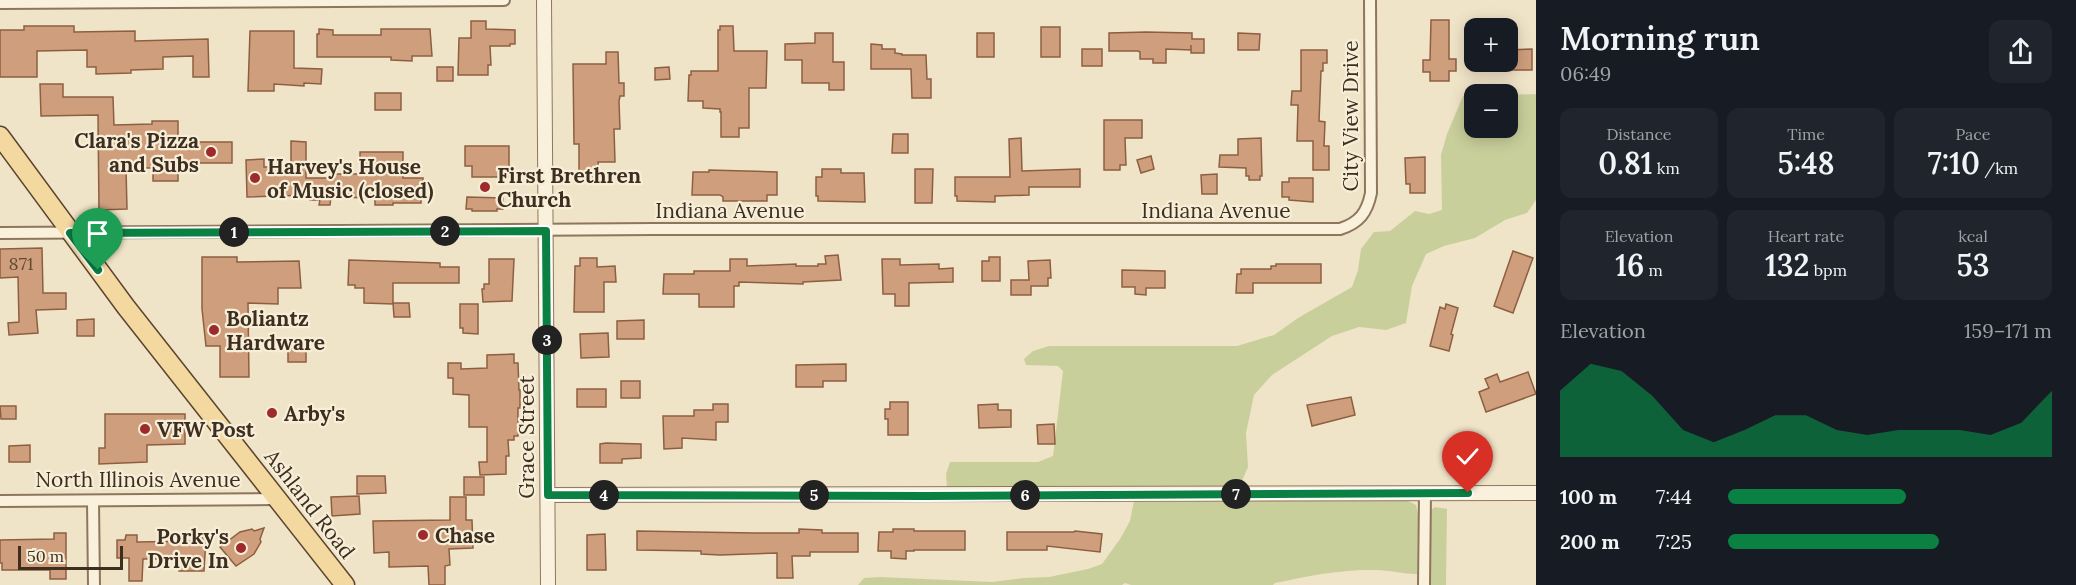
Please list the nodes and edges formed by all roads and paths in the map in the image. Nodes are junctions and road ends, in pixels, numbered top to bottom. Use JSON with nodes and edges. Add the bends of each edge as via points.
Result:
{"nodes":[{"id":1,"x":504,"y":0,"type":"edge"},
{"id":2,"x":544,"y":0,"type":"edge"},
{"id":3,"x":1370,"y":0,"type":"edge"},
{"id":4,"x":0,"y":3,"type":"edge"},
{"id":5,"x":0,"y":136,"type":"edge"},
{"id":6,"x":1351,"y":226,"type":"joint"},
{"id":7,"x":546,"y":231,"type":"junction"},
{"id":8,"x":0,"y":233,"type":"edge"},
{"id":9,"x":70,"y":233,"type":"junction"},
{"id":10,"x":1425,"y":493,"type":"junction"},
{"id":11,"x":1536,"y":493,"type":"edge"},
{"id":12,"x":548,"y":495,"type":"junction"},
{"id":13,"x":277,"y":499,"type":"junction"},
{"id":14,"x":0,"y":501,"type":"edge"},
{"id":15,"x":93,"y":501,"type":"junction"},
{"id":16,"x":94,"y":585,"type":"edge"},
{"id":17,"x":345,"y":585,"type":"edge"},
{"id":18,"x":548,"y":585,"type":"edge"},
{"id":19,"x":1424,"y":585,"type":"edge"}],
"edges":[{"from":1,"to":4,"type":"street"},
{"from":2,"to":7,"type":"street","name":"Grace Street"},
{"from":3,"to":6,"type":"street","name":"City View Drive","via":[[1372,184],[1365,212]]},
{"from":5,"to":9,"type":"main road","name":"Ashland Road"},
{"from":6,"to":7,"type":"street","name":"Indiana Avenue","via":[[1326,230]]},
{"from":7,"to":9,"type":"street","name":"Indiana Avenue"},
{"from":7,"to":12,"type":"street","name":"Grace Street"},
{"from":8,"to":9,"type":"street","name":"Indiana Avenue"},
{"from":9,"to":13,"type":"main road","name":"Ashland Road"},
{"from":10,"to":11,"type":"street"},
{"from":10,"to":12,"type":"street"},
{"from":10,"to":19,"type":"street"},
{"from":12,"to":18,"type":"street","name":"Grace Street"},
{"from":13,"to":15,"type":"street","name":"North Illinois Avenue"},
{"from":13,"to":17,"type":"main road","name":"Ashland Road"},
{"from":14,"to":15,"type":"street","name":"North Illinois Avenue"},
{"from":15,"to":16,"type":"street"}]}
